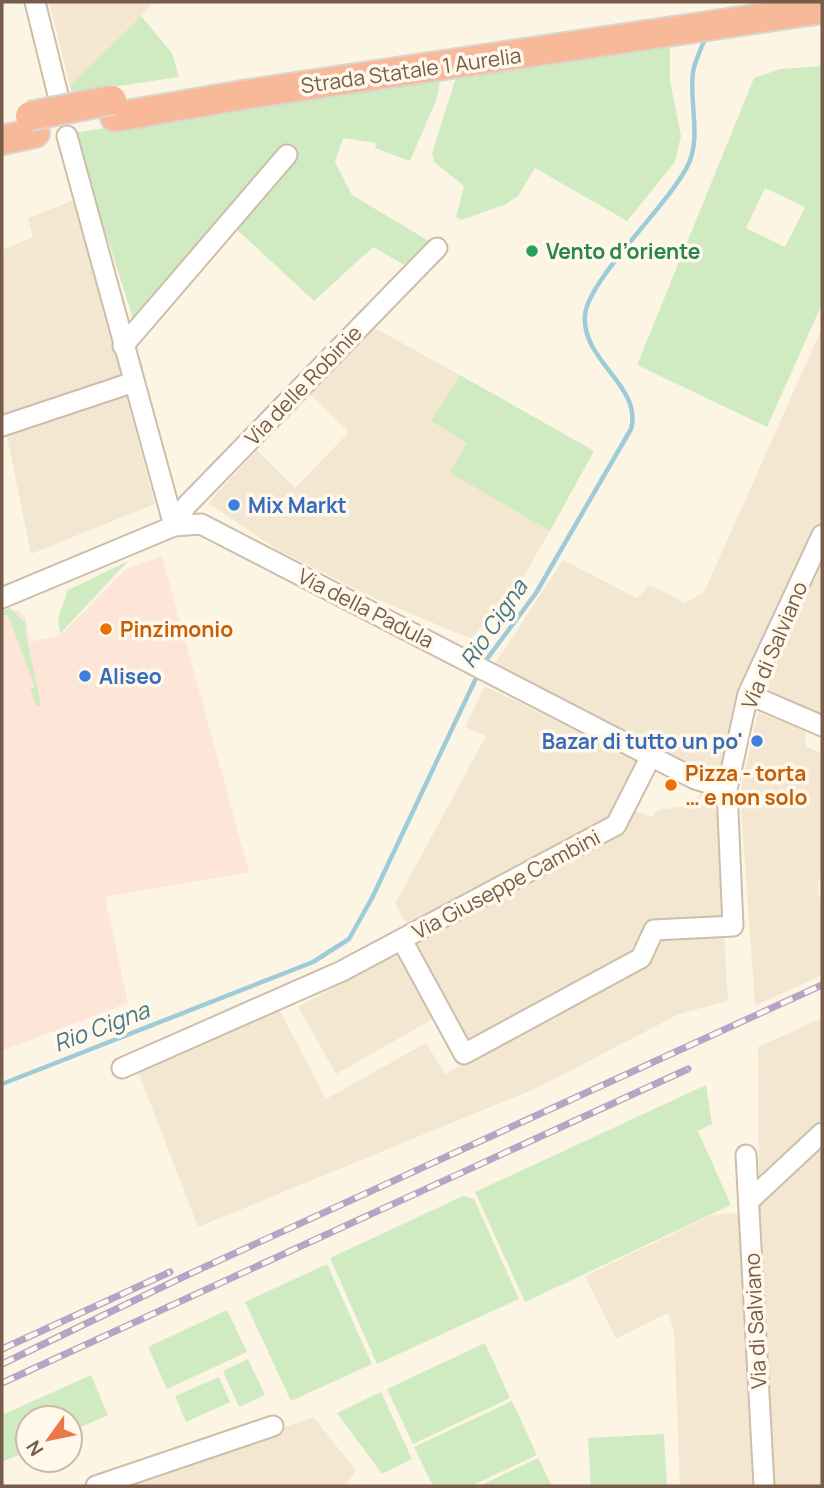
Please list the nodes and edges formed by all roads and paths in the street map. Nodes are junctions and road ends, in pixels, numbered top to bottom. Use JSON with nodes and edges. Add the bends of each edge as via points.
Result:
{"nodes":[{"id":1,"x":35,"y":2,"type":"edge"},
{"id":2,"x":756,"y":8,"type":"edge"},
{"id":3,"x":822,"y":9,"type":"edge"},
{"id":4,"x":59,"y":99,"type":"dead end"},
{"id":5,"x":2,"y":123,"type":"edge"},
{"id":6,"x":33,"y":125,"type":"junction"},
{"id":7,"x":67,"y":136,"type":"dead end"},
{"id":8,"x":2,"y":141,"type":"edge"},
{"id":9,"x":287,"y":155,"type":"dead end"},
{"id":10,"x":437,"y":248,"type":"dead end"},
{"id":11,"x":124,"y":346,"type":"junction"},
{"id":12,"x":134,"y":382,"type":"junction"},
{"id":13,"x":2,"y":426,"type":"edge"},
{"id":14,"x":174,"y":526,"type":"junction"},
{"id":15,"x":822,"y":534,"type":"edge"},
{"id":16,"x":2,"y":598,"type":"edge"},
{"id":17,"x":748,"y":694,"type":"junction"},
{"id":18,"x":822,"y":726,"type":"edge"},
{"id":19,"x":652,"y":757,"type":"junction"},
{"id":20,"x":727,"y":789,"type":"junction"},
{"id":21,"x":733,"y":926,"type":"joint"},
{"id":22,"x":402,"y":940,"type":"junction"},
{"id":23,"x":122,"y":1068,"type":"dead end"},
{"id":24,"x":822,"y":1133,"type":"edge"},
{"id":25,"x":746,"y":1155,"type":"dead end"},
{"id":26,"x":749,"y":1201,"type":"junction"},
{"id":27,"x":273,"y":1426,"type":"dead end"},
{"id":28,"x":96,"y":1486,"type":"edge"},
{"id":29,"x":764,"y":1486,"type":"edge"}],
"edges":[{"from":1,"to":4,"type":"street"},
{"from":2,"to":3,"type":"highway","name":"Strada Statale 1 Aurelia"},
{"from":2,"to":6,"type":"highway","name":"Strada Statale 1 Aurelia","bridge":true,"via":[[114,108]]},
{"from":5,"to":6,"type":"highway","name":"Strada Statale 1 Aurelia"},
{"from":6,"to":8,"type":"highway","name":"Strada Statale 1 Aurelia"},
{"from":7,"to":11,"type":"street"},
{"from":9,"to":11,"type":"street"},
{"from":10,"to":14,"type":"street","name":"Via delle Robinie","via":[[250,439]]},
{"from":11,"to":12,"type":"street"},
{"from":12,"to":13,"type":"street"},
{"from":12,"to":14,"type":"street"},
{"from":14,"to":16,"type":"street"},
{"from":14,"to":19,"type":"street","name":"Via della Padula","via":[[201,524]]},
{"from":15,"to":17,"type":"street","name":"Via di Salviano"},
{"from":17,"to":18,"type":"street"},
{"from":17,"to":20,"type":"street","name":"Via di Salviano"},
{"from":19,"to":20,"type":"street","name":"Via della Padula"},
{"from":19,"to":22,"type":"street","name":"Via Giuseppe Cambini","via":[[616,825]]},
{"from":20,"to":21,"type":"street","name":"Via di Salviano"},
{"from":21,"to":22,"type":"street","name":"Via Giuseppe Cambini","via":[[654,930],[640,958],[464,1054]]},
{"from":22,"to":23,"type":"street","name":"Via Giuseppe Cambini","via":[[286,998]]},
{"from":24,"to":26,"type":"street"},
{"from":25,"to":26,"type":"street","name":"Via di Salviano"},
{"from":26,"to":29,"type":"street","name":"Via di Salviano"},
{"from":27,"to":28,"type":"street"}]}
